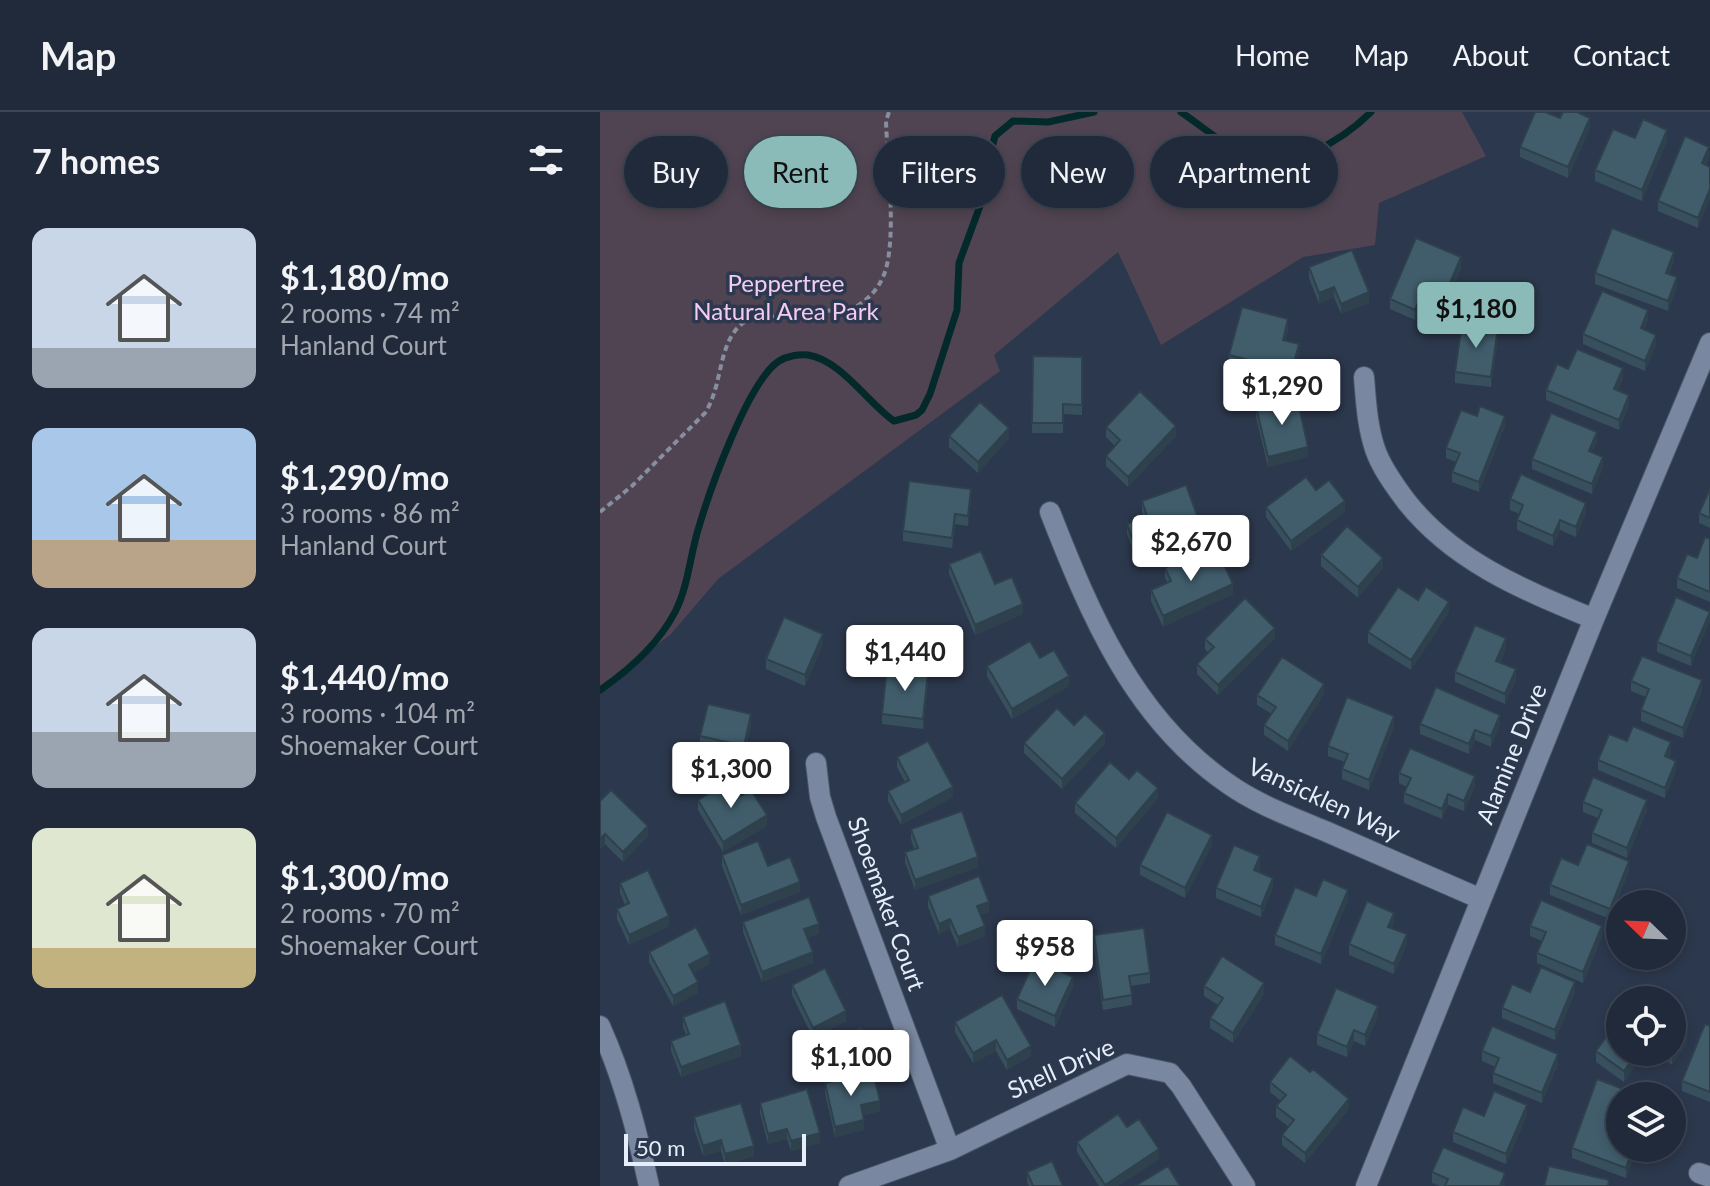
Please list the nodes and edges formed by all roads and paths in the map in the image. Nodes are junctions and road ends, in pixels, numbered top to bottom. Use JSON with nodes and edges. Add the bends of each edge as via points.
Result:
{"nodes":[{"id":1,"x":889,"y":112,"type":"edge"},
{"id":2,"x":1710,"y":343,"type":"edge"},
{"id":3,"x":1364,"y":377,"type":"dead end"},
{"id":4,"x":600,"y":512,"type":"edge"},
{"id":5,"x":1050,"y":512,"type":"dead end"},
{"id":6,"x":1594,"y":619,"type":"junction"},
{"id":7,"x":816,"y":763,"type":"dead end"},
{"id":8,"x":1481,"y":899,"type":"junction"},
{"id":9,"x":600,"y":1026,"type":"edge"},
{"id":10,"x":950,"y":1150,"type":"junction"},
{"id":11,"x":649,"y":1186,"type":"edge"},
{"id":12,"x":849,"y":1186,"type":"edge"},
{"id":13,"x":1245,"y":1186,"type":"edge"},
{"id":14,"x":1366,"y":1186,"type":"edge"}],
"edges":[{"from":1,"to":4,"type":"path","via":[[889,258],[878,286],[854,308],[749,319],[735,328],[705,413]]},
{"from":2,"to":6,"type":"street","name":"Alamine Drive"},
{"from":3,"to":6,"type":"street","via":[[1376,452],[1428,527],[1501,579]]},
{"from":5,"to":8,"type":"street","name":"Vansicklen Way","via":[[1109,648],[1140,696],[1197,760],[1277,810]]},
{"from":6,"to":8,"type":"street","name":"Alamine Drive"},
{"from":7,"to":10,"type":"street","name":"Shoemaker Court","via":[[826,817]]},
{"from":8,"to":14,"type":"street","name":"Alamine Drive"},
{"from":9,"to":11,"type":"street","via":[[625,1092]]},
{"from":10,"to":12,"type":"street","name":"Shell Drive"},
{"from":10,"to":13,"type":"street","name":"Shell Drive","via":[[1127,1064],[1170,1073]]}]}
